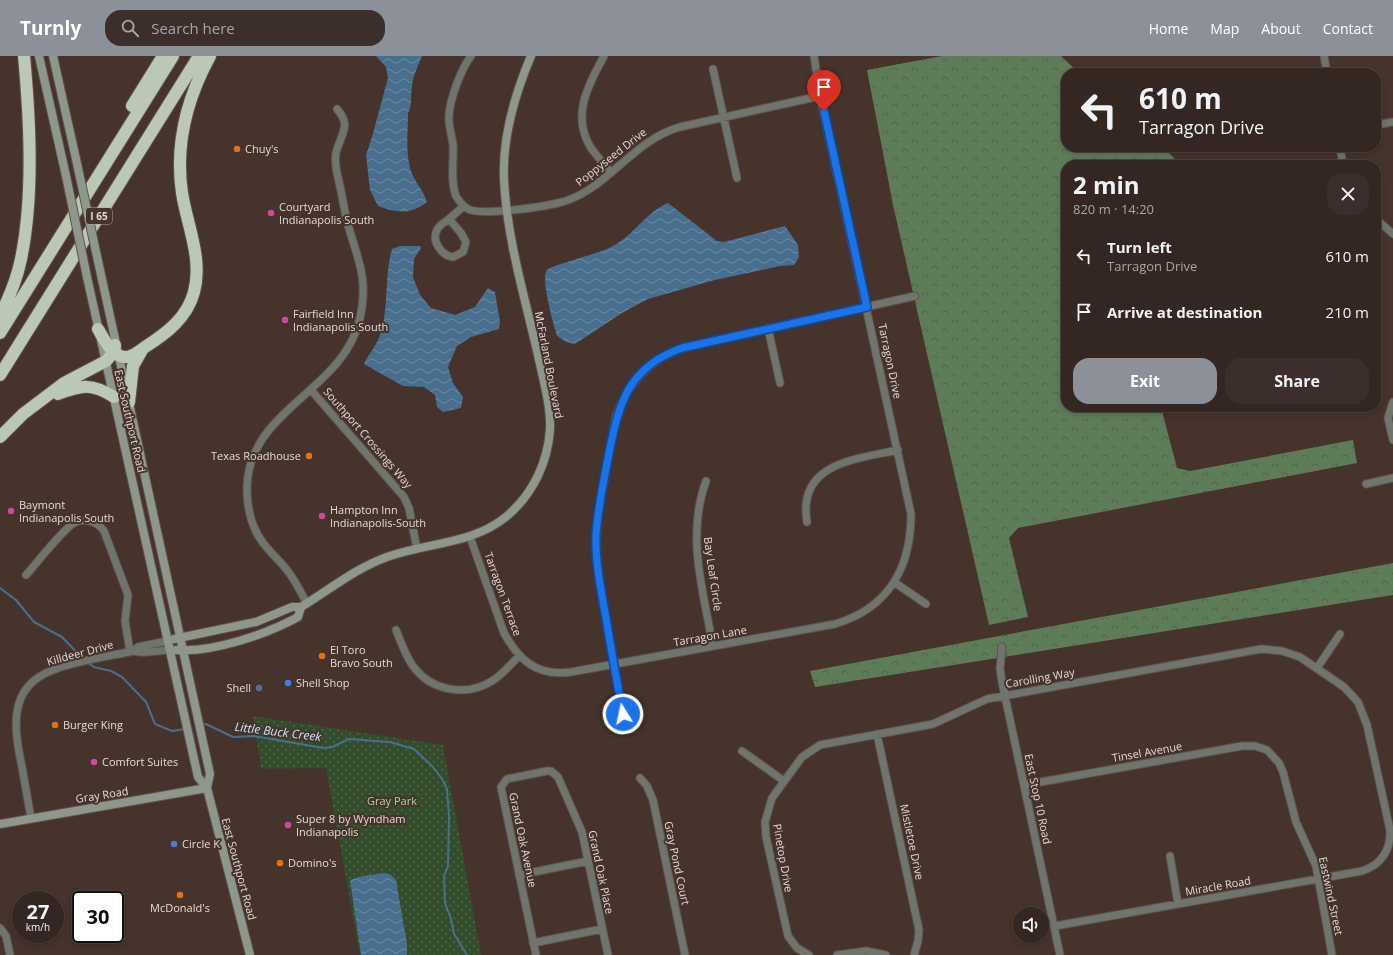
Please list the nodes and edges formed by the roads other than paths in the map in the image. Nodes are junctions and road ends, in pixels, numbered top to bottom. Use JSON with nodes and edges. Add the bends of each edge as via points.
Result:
{"nodes":[{"id":1,"x":24,"y":56,"type":"edge"},
{"id":2,"x":39,"y":56,"type":"edge"},
{"id":3,"x":53,"y":56,"type":"edge"},
{"id":4,"x":163,"y":56,"type":"edge"},
{"id":5,"x":173,"y":56,"type":"edge"},
{"id":6,"x":199,"y":56,"type":"edge"},
{"id":7,"x":210,"y":56,"type":"edge"},
{"id":8,"x":471,"y":56,"type":"edge"},
{"id":9,"x":531,"y":56,"type":"edge"},
{"id":10,"x":604,"y":56,"type":"edge"},
{"id":11,"x":814,"y":56,"type":"edge"},
{"id":12,"x":1324,"y":56,"type":"edge"},
{"id":13,"x":1326,"y":68,"type":"edge"},
{"id":14,"x":713,"y":70,"type":"dead end"},
{"id":15,"x":820,"y":96,"type":"junction"},
{"id":16,"x":337,"y":109,"type":"dead end"},
{"id":17,"x":723,"y":118,"type":"junction"},
{"id":18,"x":1393,"y":122,"type":"edge"},
{"id":19,"x":1381,"y":124,"type":"edge"},
{"id":20,"x":123,"y":137,"type":"junction"},
{"id":21,"x":610,"y":172,"type":"junction"},
{"id":22,"x":737,"y":178,"type":"dead end"},
{"id":23,"x":464,"y":206,"type":"junction"},
{"id":24,"x":507,"y":210,"type":"junction"},
{"id":25,"x":449,"y":219,"type":"junction"},
{"id":26,"x":1381,"y":223,"type":"edge"},
{"id":27,"x":1393,"y":234,"type":"edge"},
{"id":28,"x":916,"y":296,"type":"dead end"},
{"id":29,"x":867,"y":307,"type":"junction"},
{"id":30,"x":0,"y":316,"type":"edge"},
{"id":31,"x":768,"y":328,"type":"junction"},
{"id":32,"x":98,"y":329,"type":"joint"},
{"id":33,"x":0,"y":333,"type":"edge"},
{"id":34,"x":143,"y":349,"type":"junction"},
{"id":35,"x":113,"y":352,"type":"junction"},
{"id":36,"x":0,"y":375,"type":"edge"},
{"id":37,"x":780,"y":383,"type":"dead end"},
{"id":38,"x":311,"y":390,"type":"junction"},
{"id":39,"x":114,"y":397,"type":"junction"},
{"id":40,"x":42,"y":400,"type":"junction"},
{"id":41,"x":129,"y":402,"type":"junction"},
{"id":42,"x":1393,"y":402,"type":"edge"},
{"id":43,"x":0,"y":437,"type":"edge"},
{"id":44,"x":1393,"y":440,"type":"edge"},
{"id":45,"x":898,"y":450,"type":"junction"},
{"id":46,"x":1393,"y":478,"type":"edge"},
{"id":47,"x":706,"y":481,"type":"dead end"},
{"id":48,"x":1366,"y":484,"type":"dead end"},
{"id":49,"x":807,"y":522,"type":"dead end"},
{"id":50,"x":470,"y":537,"type":"junction"},
{"id":51,"x":417,"y":549,"type":"junction"},
{"id":52,"x":26,"y":575,"type":"dead end"},
{"id":53,"x":894,"y":582,"type":"junction"},
{"id":54,"x":926,"y":604,"type":"dead end"},
{"id":55,"x":304,"y":606,"type":"junction"},
{"id":56,"x":396,"y":630,"type":"dead end"},
{"id":57,"x":1340,"y":634,"type":"dead end"},
{"id":58,"x":174,"y":639,"type":"junction"},
{"id":59,"x":713,"y":646,"type":"junction"},
{"id":60,"x":1002,"y":647,"type":"dead end"},
{"id":61,"x":177,"y":650,"type":"junction"},
{"id":62,"x":132,"y":651,"type":"junction"},
{"id":63,"x":519,"y":656,"type":"junction"},
{"id":64,"x":614,"y":664,"type":"junction"},
{"id":65,"x":1317,"y":668,"type":"junction"},
{"id":66,"x":1005,"y":696,"type":"junction"},
{"id":67,"x":623,"y":714,"type":"dead end"},
{"id":68,"x":877,"y":734,"type":"junction"},
{"id":69,"x":742,"y":751,"type":"dead end"},
{"id":70,"x":1272,"y":754,"type":"joint"},
{"id":71,"x":555,"y":774,"type":"joint"},
{"id":72,"x":640,"y":778,"type":"dead end"},
{"id":73,"x":784,"y":781,"type":"junction"},
{"id":74,"x":1024,"y":785,"type":"junction"},
{"id":75,"x":207,"y":788,"type":"junction"},
{"id":76,"x":31,"y":818,"type":"junction"},
{"id":77,"x":0,"y":824,"type":"edge"},
{"id":78,"x":1170,"y":856,"type":"dead end"},
{"id":79,"x":1382,"y":858,"type":"joint"},
{"id":80,"x":588,"y":861,"type":"junction"},
{"id":81,"x":519,"y":875,"type":"junction"},
{"id":82,"x":1318,"y":879,"type":"junction"},
{"id":83,"x":1178,"y":904,"type":"junction"},
{"id":84,"x":1054,"y":926,"type":"junction"},
{"id":85,"x":0,"y":928,"type":"edge"},
{"id":86,"x":602,"y":929,"type":"junction"},
{"id":87,"x":533,"y":943,"type":"junction"},
{"id":88,"x":10,"y":955,"type":"edge"},
{"id":89,"x":250,"y":955,"type":"edge"},
{"id":90,"x":536,"y":955,"type":"edge"},
{"id":91,"x":608,"y":955,"type":"edge"},
{"id":92,"x":685,"y":955,"type":"edge"},
{"id":93,"x":809,"y":955,"type":"edge"},
{"id":94,"x":837,"y":955,"type":"edge"},
{"id":95,"x":886,"y":955,"type":"edge"},
{"id":96,"x":914,"y":955,"type":"edge"},
{"id":97,"x":1060,"y":955,"type":"edge"},
{"id":98,"x":1332,"y":955,"type":"edge"}],
"edges":[{"from":1,"to":30,"type":"highway","via":[[29,142],[26,228],[21,260],[11,293]]},
{"from":2,"to":32,"type":"main road","bridge":true},
{"from":3,"to":35,"type":"main road","name":"East Southport Road","bridge":true,"via":[[98,261]]},
{"from":4,"to":20,"type":"highway","via":[[126,117]]},
{"from":5,"to":20,"type":"highway","number":"I 65"},
{"from":6,"to":36,"type":"highway","number":"I 65"},
{"from":7,"to":34,"type":"highway","via":[[191,98],[181,140],[182,193],[196,259],[197,277],[194,292],[177,323]]},
{"from":8,"to":23,"type":"street","via":[[461,73],[448,114],[453,144],[455,192]]},
{"from":9,"to":24,"type":"main road","name":"McFarland Boulevard","via":[[514,106],[507,141],[504,180]]},
{"from":10,"to":21,"type":"street","via":[[582,104],[582,119],[588,142]]},
{"from":11,"to":15,"type":"street","name":"Tarragon Drive"},
{"from":12,"to":13,"type":"street"},
{"from":14,"to":17,"type":"street"},
{"from":15,"to":17,"type":"street","name":"Poppyseed Drive"},
{"from":15,"to":29,"type":"street","name":"Tarragon Drive"},
{"from":16,"to":38,"type":"street","via":[[346,124],[336,154],[336,166],[347,222],[362,272],[363,301],[360,319],[350,344],[331,371]]},
{"from":17,"to":21,"type":"street","name":"Poppyseed Drive","via":[[680,127],[661,134],[644,144]]},
{"from":17,"to":22,"type":"street"},
{"from":18,"to":19,"type":"street"},
{"from":20,"to":33,"type":"highway","number":"I 65"},
{"from":21,"to":24,"type":"street","name":"Poppyseed Drive","via":[[588,190],[570,200],[552,205]]},
{"from":23,"to":24,"type":"street","name":"Poppyseed Drive","via":[[480,212]]},
{"from":23,"to":25,"type":"street"},
{"from":24,"to":50,"type":"main road","name":"McFarland Boulevard","via":[[548,403],[549,436],[541,470],[522,501],[498,523]]},
{"from":25,"to":25,"type":"street","via":[[439,227],[436,238],[437,245],[443,253],[453,257],[463,252],[466,242]]},
{"from":26,"to":27,"type":"street"},
{"from":28,"to":29,"type":"street"},
{"from":29,"to":31,"type":"street"},
{"from":29,"to":45,"type":"street","name":"Tarragon Drive"},
{"from":31,"to":37,"type":"street"},
{"from":31,"to":64,"type":"street","via":[[688,346],[668,354],[655,361],[640,375],[621,402],[602,489],[596,534],[599,582]]},
{"from":32,"to":35,"type":"highway"},
{"from":34,"to":35,"type":"highway","via":[[127,357]]},
{"from":34,"to":41,"type":"highway","via":[[133,366]]},
{"from":35,"to":39,"type":"main road","name":"East Southport Road"},
{"from":35,"to":40,"type":"highway"},
{"from":35,"to":41,"type":"main road","name":"East Southport Road"},
{"from":38,"to":51,"type":"street","name":"Southport Crossings Way","via":[[404,497],[409,508]]},
{"from":38,"to":55,"type":"street","via":[[265,433],[250,462],[247,480],[248,506],[258,535],[267,550],[286,569]]},
{"from":39,"to":40,"type":"highway","via":[[104,390],[84,386]]},
{"from":39,"to":58,"type":"main road","name":"East Southport Road"},
{"from":40,"to":43,"type":"highway"},
{"from":41,"to":58,"type":"main road","name":"East Southport Road"},
{"from":42,"to":44,"type":"street","via":[[1388,418]]},
{"from":45,"to":49,"type":"street","via":[[843,462],[822,474],[808,496]]},
{"from":45,"to":53,"type":"street","name":"Tarragon Drive","via":[[909,502],[911,529],[906,555]]},
{"from":46,"to":48,"type":"street"},
{"from":47,"to":59,"type":"street","name":"Bay Leaf Circle","via":[[699,506],[696,544]]},
{"from":50,"to":51,"type":"main road","name":"McFarland Boulevard"},
{"from":50,"to":63,"type":"street","name":"Tarragon Terrace","via":[[504,633]]},
{"from":51,"to":55,"type":"main road","name":"McFarland Boulevard","via":[[370,564]]},
{"from":52,"to":62,"type":"street","via":[[73,524],[85,520],[98,525],[104,531],[128,595],[125,621]]},
{"from":53,"to":54,"type":"street"},
{"from":53,"to":59,"type":"street","name":"Tarragon Lane","via":[[873,605],[844,621]]},
{"from":55,"to":58,"type":"main road","name":"McFarland Boulevard","via":[[292,607],[256,622]]},
{"from":55,"to":61,"type":"main road","name":"McFarland Boulevard","via":[[298,617],[265,633],[192,651]]},
{"from":56,"to":63,"type":"street","via":[[414,667],[426,679],[445,688],[463,690],[483,686]]},
{"from":57,"to":65,"type":"street"},
{"from":58,"to":61,"type":"main road","name":"East Southport Road"},
{"from":58,"to":61,"type":"main road","name":"East Southport Road"},
{"from":58,"to":62,"type":"street","name":"Killdeer Drive","via":[[138,646]]},
{"from":59,"to":64,"type":"street","name":"Tarragon Lane"},
{"from":60,"to":66,"type":"street","name":"East Stop 10 Road","via":[[1000,670]]},
{"from":61,"to":62,"type":"street","name":"Killdeer Drive","via":[[140,653]]},
{"from":61,"to":75,"type":"main road","name":"East Southport Road","via":[[196,711],[210,774]]},
{"from":61,"to":75,"type":"main road","name":"East Southport Road","via":[[184,709],[198,776]]},
{"from":62,"to":76,"type":"street","name":"Killdeer Drive","via":[[51,670],[35,680],[24,694],[17,710],[15,731]]},
{"from":63,"to":64,"type":"street","name":"Tarragon Lane","via":[[537,668],[555,672],[571,672]]},
{"from":64,"to":67,"type":"street"},
{"from":65,"to":66,"type":"street","name":"Carolling Way","via":[[1292,653],[1261,649]]},
{"from":65,"to":79,"type":"street","name":"Carolling Way","via":[[1350,693],[1358,702],[1366,719],[1390,830],[1389,846]]},
{"from":66,"to":68,"type":"street","name":"Carolling Way","via":[[978,702],[932,724]]},
{"from":66,"to":74,"type":"street","name":"East Stop 10 Road"},
{"from":68,"to":73,"type":"street","name":"Carolling Way","via":[[825,743],[814,748],[802,757]]},
{"from":68,"to":96,"type":"street","name":"Mistletoe Drive","via":[[919,930]]},
{"from":69,"to":73,"type":"street"},
{"from":70,"to":74,"type":"street","name":"Tinsel Avenue","via":[[1260,747],[1245,745]]},
{"from":70,"to":82,"type":"street","name":"Eastwind Street","via":[[1280,763],[1292,810],[1315,863]]},
{"from":71,"to":80,"type":"street","name":"Grand Oak Place","via":[[580,826]]},
{"from":71,"to":81,"type":"street","name":"Grand Oak Avenue","via":[[547,771],[536,773],[507,779],[502,784]]},
{"from":72,"to":92,"type":"street","name":"Gray Pond Court","via":[[653,800]]},
{"from":73,"to":93,"type":"street","name":"Pinetop Drive","via":[[770,801],[765,831],[786,928],[791,942]]},
{"from":74,"to":84,"type":"street","name":"East Stop 10 Road"},
{"from":75,"to":76,"type":"main road","name":"Gray Road"},
{"from":75,"to":89,"type":"main road","name":"East Southport Road"},
{"from":76,"to":77,"type":"main road","name":"Gray Road"},
{"from":78,"to":83,"type":"street"},
{"from":79,"to":82,"type":"street","name":"Miracle Road","via":[[1366,870]]},
{"from":80,"to":81,"type":"street"},
{"from":80,"to":86,"type":"street","name":"Grand Oak Place"},
{"from":81,"to":87,"type":"street","name":"Grand Oak Avenue"},
{"from":82,"to":83,"type":"street","name":"Miracle Road"},
{"from":82,"to":98,"type":"street","name":"Eastwind Street"},
{"from":83,"to":84,"type":"street","name":"Miracle Road"},
{"from":84,"to":97,"type":"street","name":"East Stop 10 Road"},
{"from":85,"to":88,"type":"street","via":[[6,936]]},
{"from":86,"to":87,"type":"street"},
{"from":86,"to":91,"type":"street","name":"Grand Oak Place"},
{"from":87,"to":90,"type":"street","name":"Grand Oak Avenue"},
{"from":94,"to":95,"type":"street","via":[[863,951]]}]}
